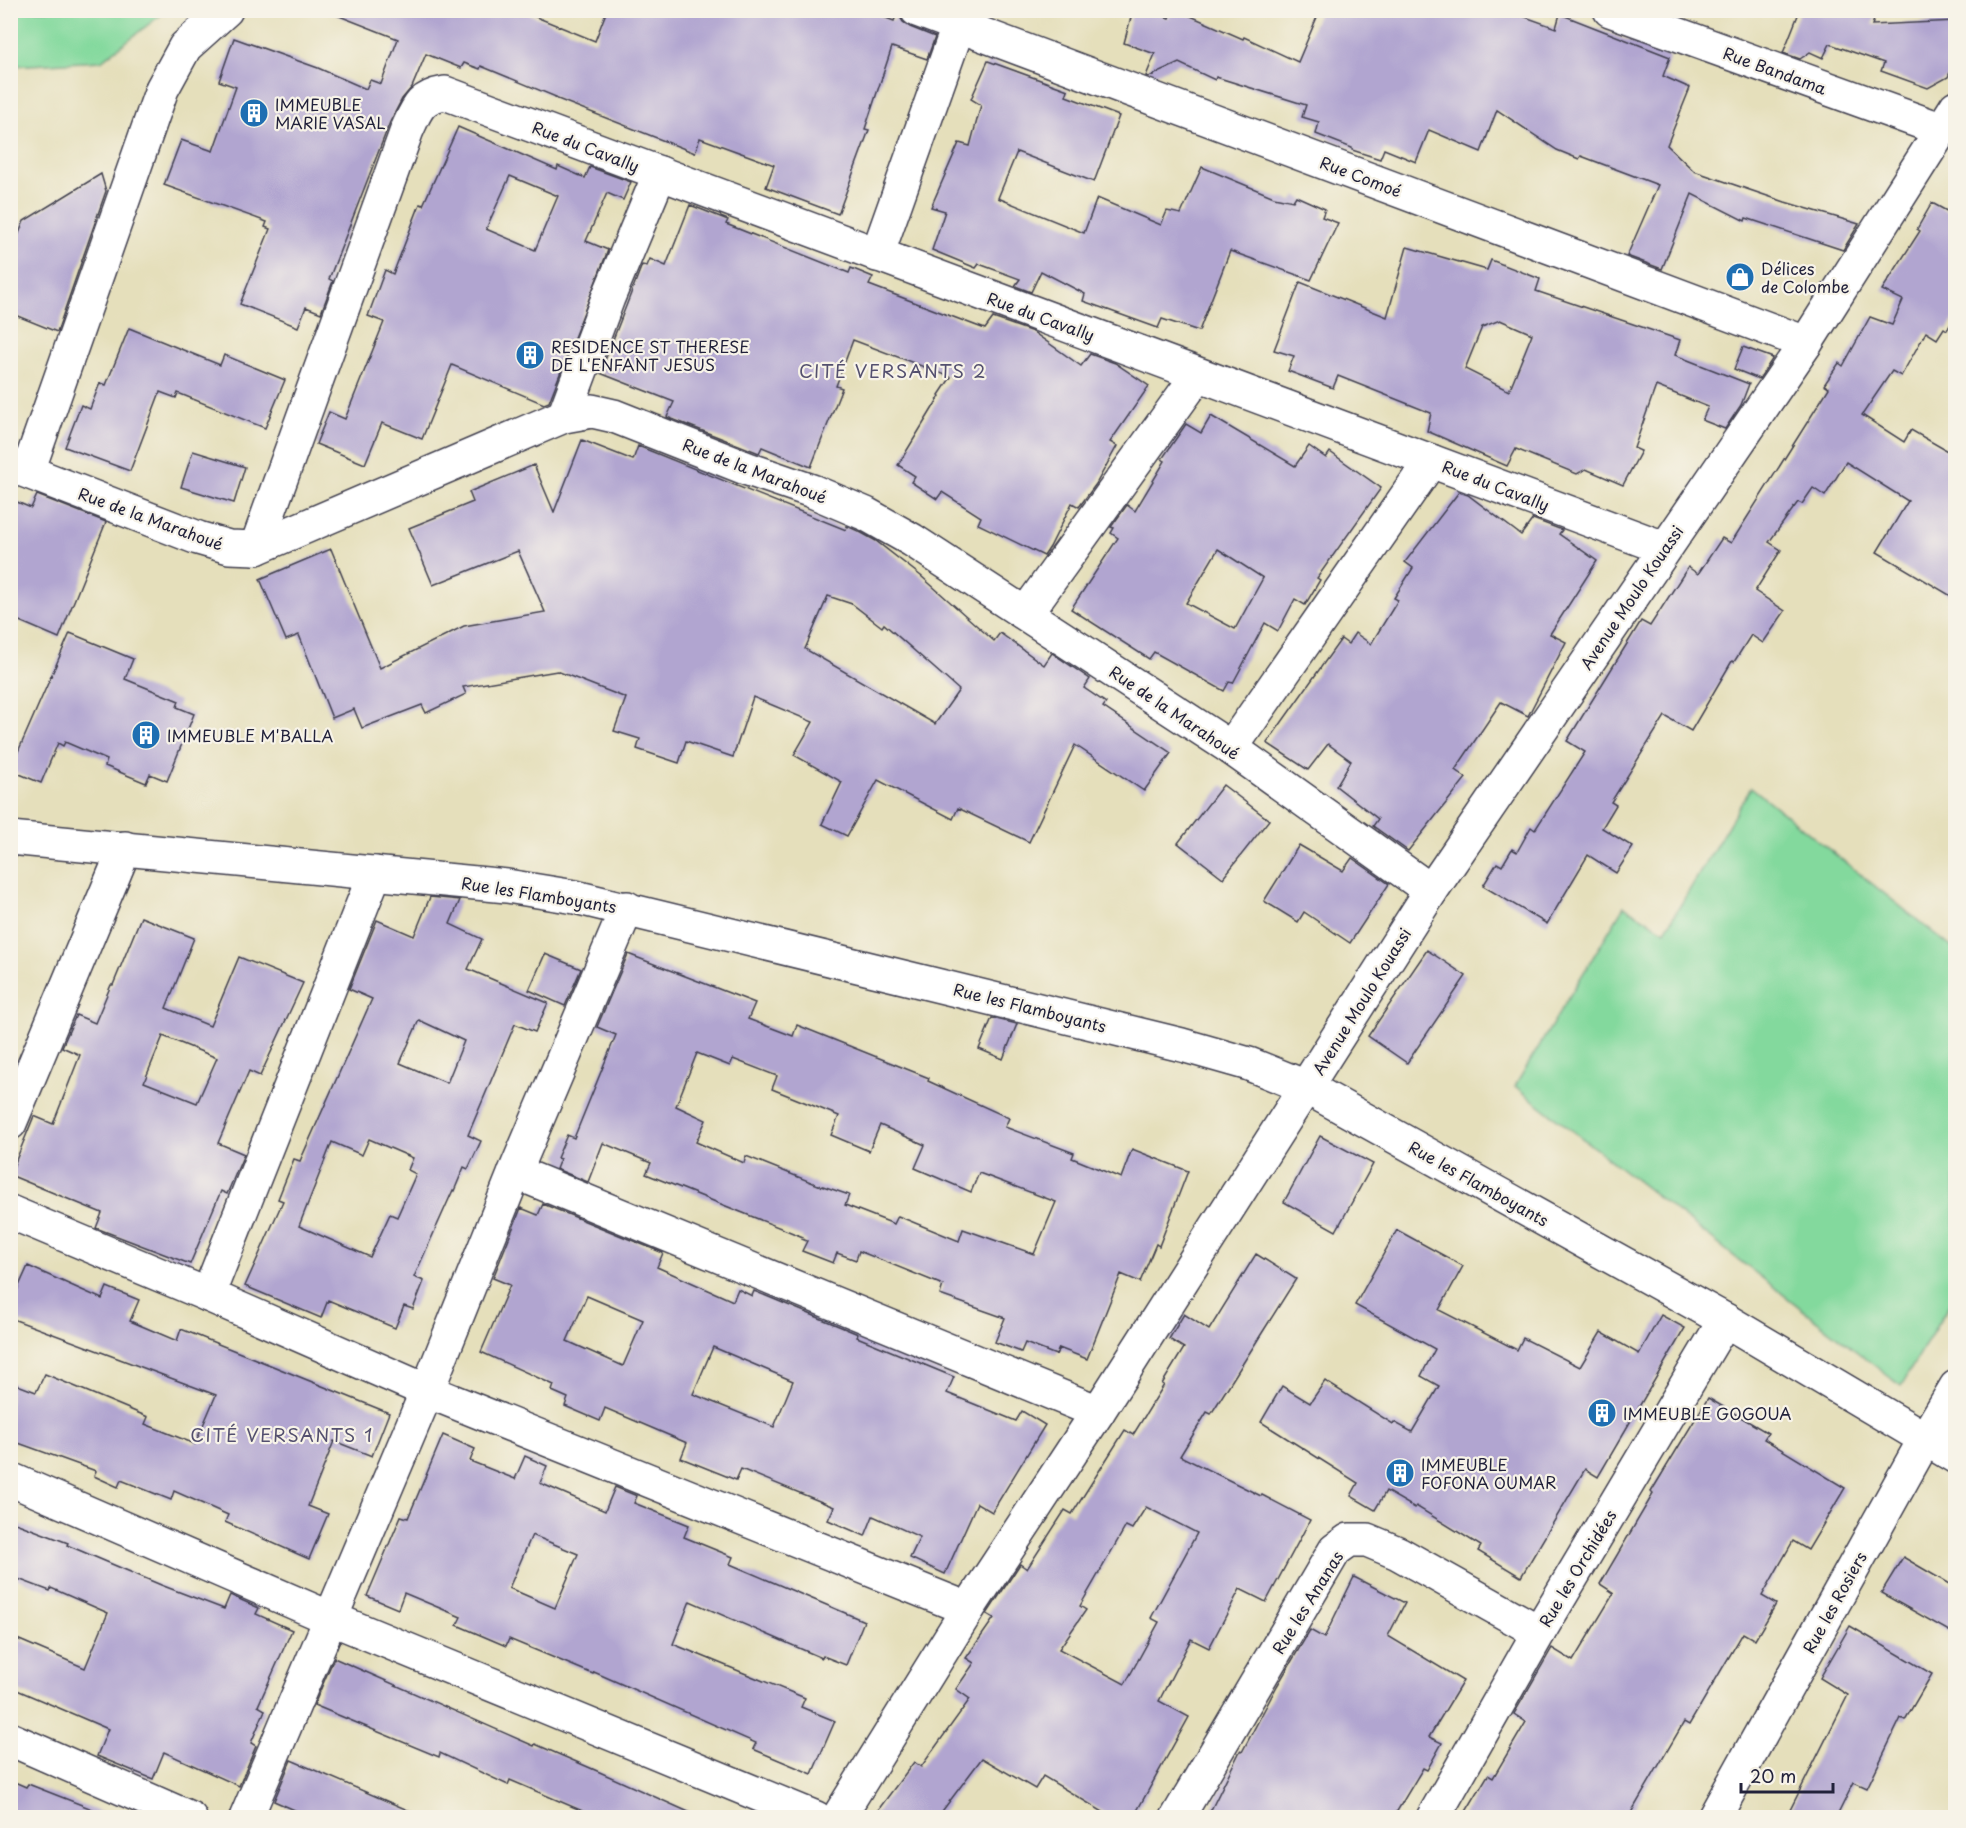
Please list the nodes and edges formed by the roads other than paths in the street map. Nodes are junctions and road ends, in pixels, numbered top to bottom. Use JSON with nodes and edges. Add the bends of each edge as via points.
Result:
{"nodes":[{"id":1,"x":226,"y":10,"type":"edge"},
{"id":2,"x":917,"y":10,"type":"edge"},
{"id":3,"x":1610,"y":10,"type":"edge"},
{"id":4,"x":961,"y":18,"type":"edge"},
{"id":5,"x":1948,"y":118,"type":"edge"},
{"id":6,"x":660,"y":173,"type":"junction"},
{"id":7,"x":877,"y":255,"type":"junction"},
{"id":8,"x":1806,"y":343,"type":"junction"},
{"id":9,"x":1198,"y":375,"type":"junction"},
{"id":10,"x":564,"y":416,"type":"junction"},
{"id":11,"x":1431,"y":461,"type":"junction"},
{"id":12,"x":19,"y":468,"type":"edge"},
{"id":13,"x":256,"y":548,"type":"junction"},
{"id":14,"x":1664,"y":548,"type":"junction"},
{"id":15,"x":1026,"y":613,"type":"junction"},
{"id":16,"x":1231,"y":748,"type":"junction"},
{"id":17,"x":10,"y":838,"type":"edge"},
{"id":18,"x":125,"y":848,"type":"junction"},
{"id":19,"x":375,"y":873,"type":"junction"},
{"id":20,"x":1431,"y":891,"type":"junction"},
{"id":21,"x":627,"y":908,"type":"junction"},
{"id":22,"x":1306,"y":1087,"type":"junction"},
{"id":23,"x":10,"y":1122,"type":"edge"},
{"id":24,"x":515,"y":1172,"type":"junction"},
{"id":25,"x":10,"y":1212,"type":"edge"},
{"id":26,"x":208,"y":1295,"type":"junction"},
{"id":27,"x":1725,"y":1320,"type":"junction"},
{"id":28,"x":1956,"y":1387,"type":"edge"},
{"id":29,"x":427,"y":1391,"type":"junction"},
{"id":30,"x":1098,"y":1412,"type":"junction"},
{"id":31,"x":1924,"y":1439,"type":"junction"},
{"id":32,"x":1956,"y":1457,"type":"edge"},
{"id":33,"x":10,"y":1479,"type":"edge"},
{"id":34,"x":968,"y":1610,"type":"junction"},
{"id":35,"x":330,"y":1618,"type":"junction"},
{"id":36,"x":1539,"y":1632,"type":"junction"},
{"id":37,"x":10,"y":1739,"type":"edge"},
{"id":38,"x":190,"y":1818,"type":"edge"},
{"id":39,"x":246,"y":1818,"type":"edge"},
{"id":40,"x":816,"y":1818,"type":"edge"},
{"id":41,"x":838,"y":1818,"type":"edge"},
{"id":42,"x":1178,"y":1818,"type":"edge"},
{"id":43,"x":1433,"y":1818,"type":"edge"},
{"id":44,"x":1714,"y":1818,"type":"edge"}],
"edges":[{"from":1,"to":12,"type":"street","via":[[185,47],[162,89]]},
{"from":2,"to":4,"type":"street","name":"Rue Comoé"},
{"from":3,"to":5,"type":"street","name":"Rue Bandama"},
{"from":4,"to":7,"type":"street"},
{"from":4,"to":8,"type":"street","name":"Rue Comoé"},
{"from":5,"to":8,"type":"street","name":"Avenue Moulo Kouassi"},
{"from":6,"to":7,"type":"street","name":"Rue du Cavally"},
{"from":6,"to":10,"type":"street"},
{"from":6,"to":13,"type":"street","name":"Rue du Cavally","via":[[445,93],[430,95],[407,130]]},
{"from":7,"to":9,"type":"street","name":"Rue du Cavally"},
{"from":8,"to":14,"type":"street","name":"Avenue Moulo Kouassi"},
{"from":9,"to":11,"type":"street","name":"Rue du Cavally"},
{"from":9,"to":15,"type":"street"},
{"from":10,"to":13,"type":"street","name":"Rue de la Marahoué"},
{"from":10,"to":15,"type":"street","name":"Rue de la Marahoué","via":[[592,411],[614,416],[866,514]]},
{"from":11,"to":14,"type":"street","name":"Rue du Cavally"},
{"from":11,"to":16,"type":"street"},
{"from":12,"to":13,"type":"street","name":"Rue de la Marahoué","via":[[198,538],[229,547]]},
{"from":14,"to":20,"type":"street","name":"Avenue Moulo Kouassi"},
{"from":15,"to":16,"type":"street","name":"Rue de la Marahoué"},
{"from":16,"to":20,"type":"street","name":"Rue de la Marahoué"},
{"from":17,"to":18,"type":"street","name":"Rue les Flamboyants"},
{"from":18,"to":19,"type":"street","name":"Rue les Flamboyants"},
{"from":18,"to":23,"type":"street"},
{"from":19,"to":21,"type":"street","name":"Rue les Flamboyants","via":[[507,886]]},
{"from":19,"to":26,"type":"street"},
{"from":20,"to":22,"type":"street","name":"Avenue Moulo Kouassi"},
{"from":21,"to":22,"type":"street","name":"Rue les Flamboyants","via":[[1182,1045],[1250,1064]]},
{"from":21,"to":24,"type":"street"},
{"from":22,"to":27,"type":"street","name":"Rue les Flamboyants"},
{"from":22,"to":30,"type":"street","name":"Avenue Moulo Kouassi"},
{"from":24,"to":29,"type":"street"},
{"from":24,"to":30,"type":"street"},
{"from":25,"to":26,"type":"street"},
{"from":26,"to":29,"type":"street"},
{"from":27,"to":31,"type":"street","name":"Rue les Flamboyants"},
{"from":27,"to":36,"type":"street","name":"Rue les Orchidées"},
{"from":28,"to":31,"type":"street","name":"Rue les Rosiers"},
{"from":29,"to":34,"type":"street"},
{"from":29,"to":35,"type":"street"},
{"from":30,"to":34,"type":"street","name":"Avenue Moulo Kouassi"},
{"from":31,"to":32,"type":"street","name":"Rue les Flamboyants"},
{"from":31,"to":44,"type":"street","name":"Rue les Rosiers"},
{"from":33,"to":35,"type":"street"},
{"from":34,"to":41,"type":"street","name":"Avenue Moulo Kouassi"},
{"from":35,"to":39,"type":"street"},
{"from":35,"to":40,"type":"street"},
{"from":36,"to":42,"type":"street","name":"Rue les Ananas","via":[[1398,1553],[1367,1540],[1349,1540],[1335,1550]]},
{"from":36,"to":43,"type":"street","name":"Rue les Orchidées"},
{"from":37,"to":38,"type":"street"}]}
